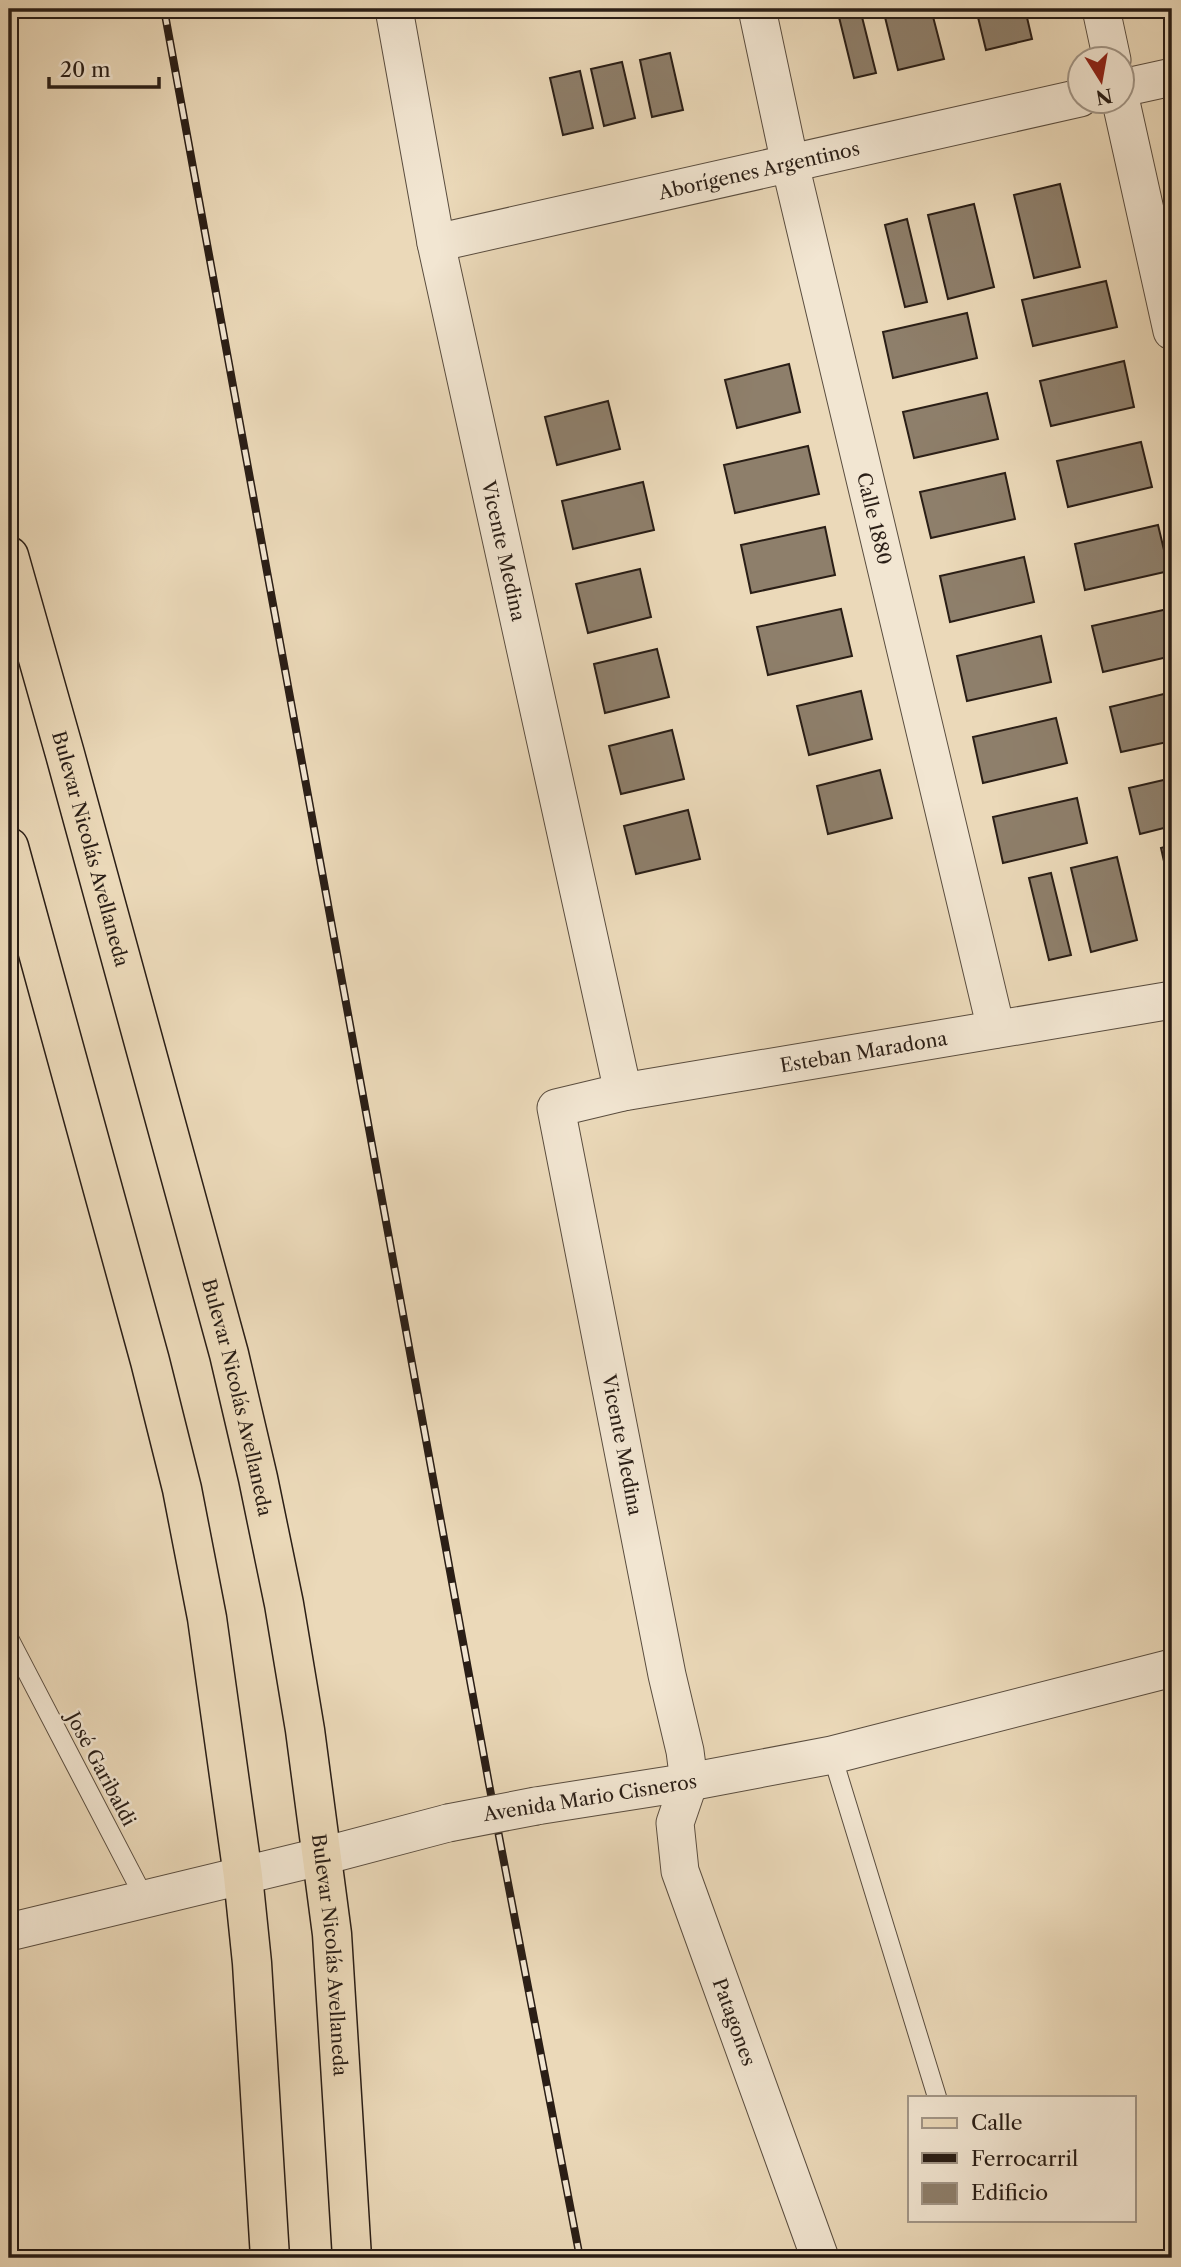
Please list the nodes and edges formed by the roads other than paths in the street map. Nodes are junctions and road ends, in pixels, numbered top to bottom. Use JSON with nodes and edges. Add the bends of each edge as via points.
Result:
{"nodes":[{"id":1,"x":394,"y":9,"type":"edge"},
{"id":2,"x":757,"y":9,"type":"edge"},
{"id":3,"x":1101,"y":9,"type":"edge"},
{"id":4,"x":1109,"y":46,"type":"edge"},
{"id":5,"x":1172,"y":77,"type":"edge"},
{"id":6,"x":1136,"y":85,"type":"edge"},
{"id":7,"x":1066,"y":101,"type":"edge"},
{"id":8,"x":1124,"y":116,"type":"edge"},
{"id":9,"x":790,"y":164,"type":"junction"},
{"id":10,"x":436,"y":243,"type":"junction"},
{"id":11,"x":1172,"y":331,"type":"edge"},
{"id":12,"x":9,"y":556,"type":"edge"},
{"id":13,"x":9,"y":847,"type":"edge"},
{"id":14,"x":1172,"y":1000,"type":"edge"},
{"id":15,"x":996,"y":1029,"type":"junction"},
{"id":16,"x":623,"y":1092,"type":"junction"},
{"id":17,"x":556,"y":1108,"type":"joint"},
{"id":18,"x":9,"y":1638,"type":"edge"},
{"id":19,"x":14,"y":1659,"type":"edge"},
{"id":20,"x":1172,"y":1668,"type":"edge"},
{"id":21,"x":832,"y":1755,"type":"junction"},
{"id":22,"x":689,"y":1782,"type":"junction"},
{"id":23,"x":323,"y":1856,"type":"junction"},
{"id":24,"x":243,"y":1876,"type":"junction"},
{"id":25,"x":145,"y":1899,"type":"junction"},
{"id":26,"x":9,"y":1932,"type":"edge"},
{"id":27,"x":937,"y":2096,"type":"edge"},
{"id":28,"x":270,"y":2258,"type":"edge"},
{"id":29,"x":352,"y":2258,"type":"edge"},
{"id":30,"x":820,"y":2258,"type":"edge"}],
"edges":[{"from":1,"to":10,"type":"street","name":"Vicente Medina"},
{"from":2,"to":9,"type":"street","name":"Calle 1880"},
{"from":3,"to":4,"type":"street"},
{"from":5,"to":6,"type":"street"},
{"from":7,"to":9,"type":"street","name":"Aborígenes Argentinos"},
{"from":8,"to":11,"type":"street"},
{"from":9,"to":10,"type":"street","name":"Aborígenes Argentinos"},
{"from":9,"to":15,"type":"street","name":"Calle 1880"},
{"from":10,"to":16,"type":"street","name":"Vicente Medina"},
{"from":12,"to":23,"type":"main road","name":"Bulevar Nicolás Avellaneda","via":[[229,1354],[284,1604]]},
{"from":13,"to":24,"type":"main road","via":[[181,1489],[207,1618]]},
{"from":14,"to":15,"type":"street","name":"Esteban Maradona"},
{"from":15,"to":16,"type":"street","name":"Esteban Maradona"},
{"from":16,"to":17,"type":"street","name":"Esteban Maradona"},
{"from":17,"to":22,"type":"street","name":"Vicente Medina"},
{"from":18,"to":19,"type":"lane","name":"José Garibaldi"},
{"from":19,"to":25,"type":"lane","name":"José Garibaldi"},
{"from":20,"to":21,"type":"street","name":"Avenida Mario Cisneros"},
{"from":21,"to":22,"type":"street","name":"Avenida Mario Cisneros"},
{"from":21,"to":27,"type":"lane"},
{"from":22,"to":23,"type":"street","name":"Avenida Mario Cisneros","bridge":true,"via":[[536,1805]]},
{"from":22,"to":30,"type":"street","name":"Patagones","via":[[675,1823],[680,1871]]},
{"from":23,"to":24,"type":"street","name":"Avenida Mario Cisneros"},
{"from":23,"to":29,"type":"main road","name":"Bulevar Nicolás Avellaneda"},
{"from":24,"to":25,"type":"street","name":"Avenida Mario Cisneros"},
{"from":24,"to":28,"type":"main road"},
{"from":25,"to":26,"type":"street","name":"Avenida Mario Cisneros"}]}
